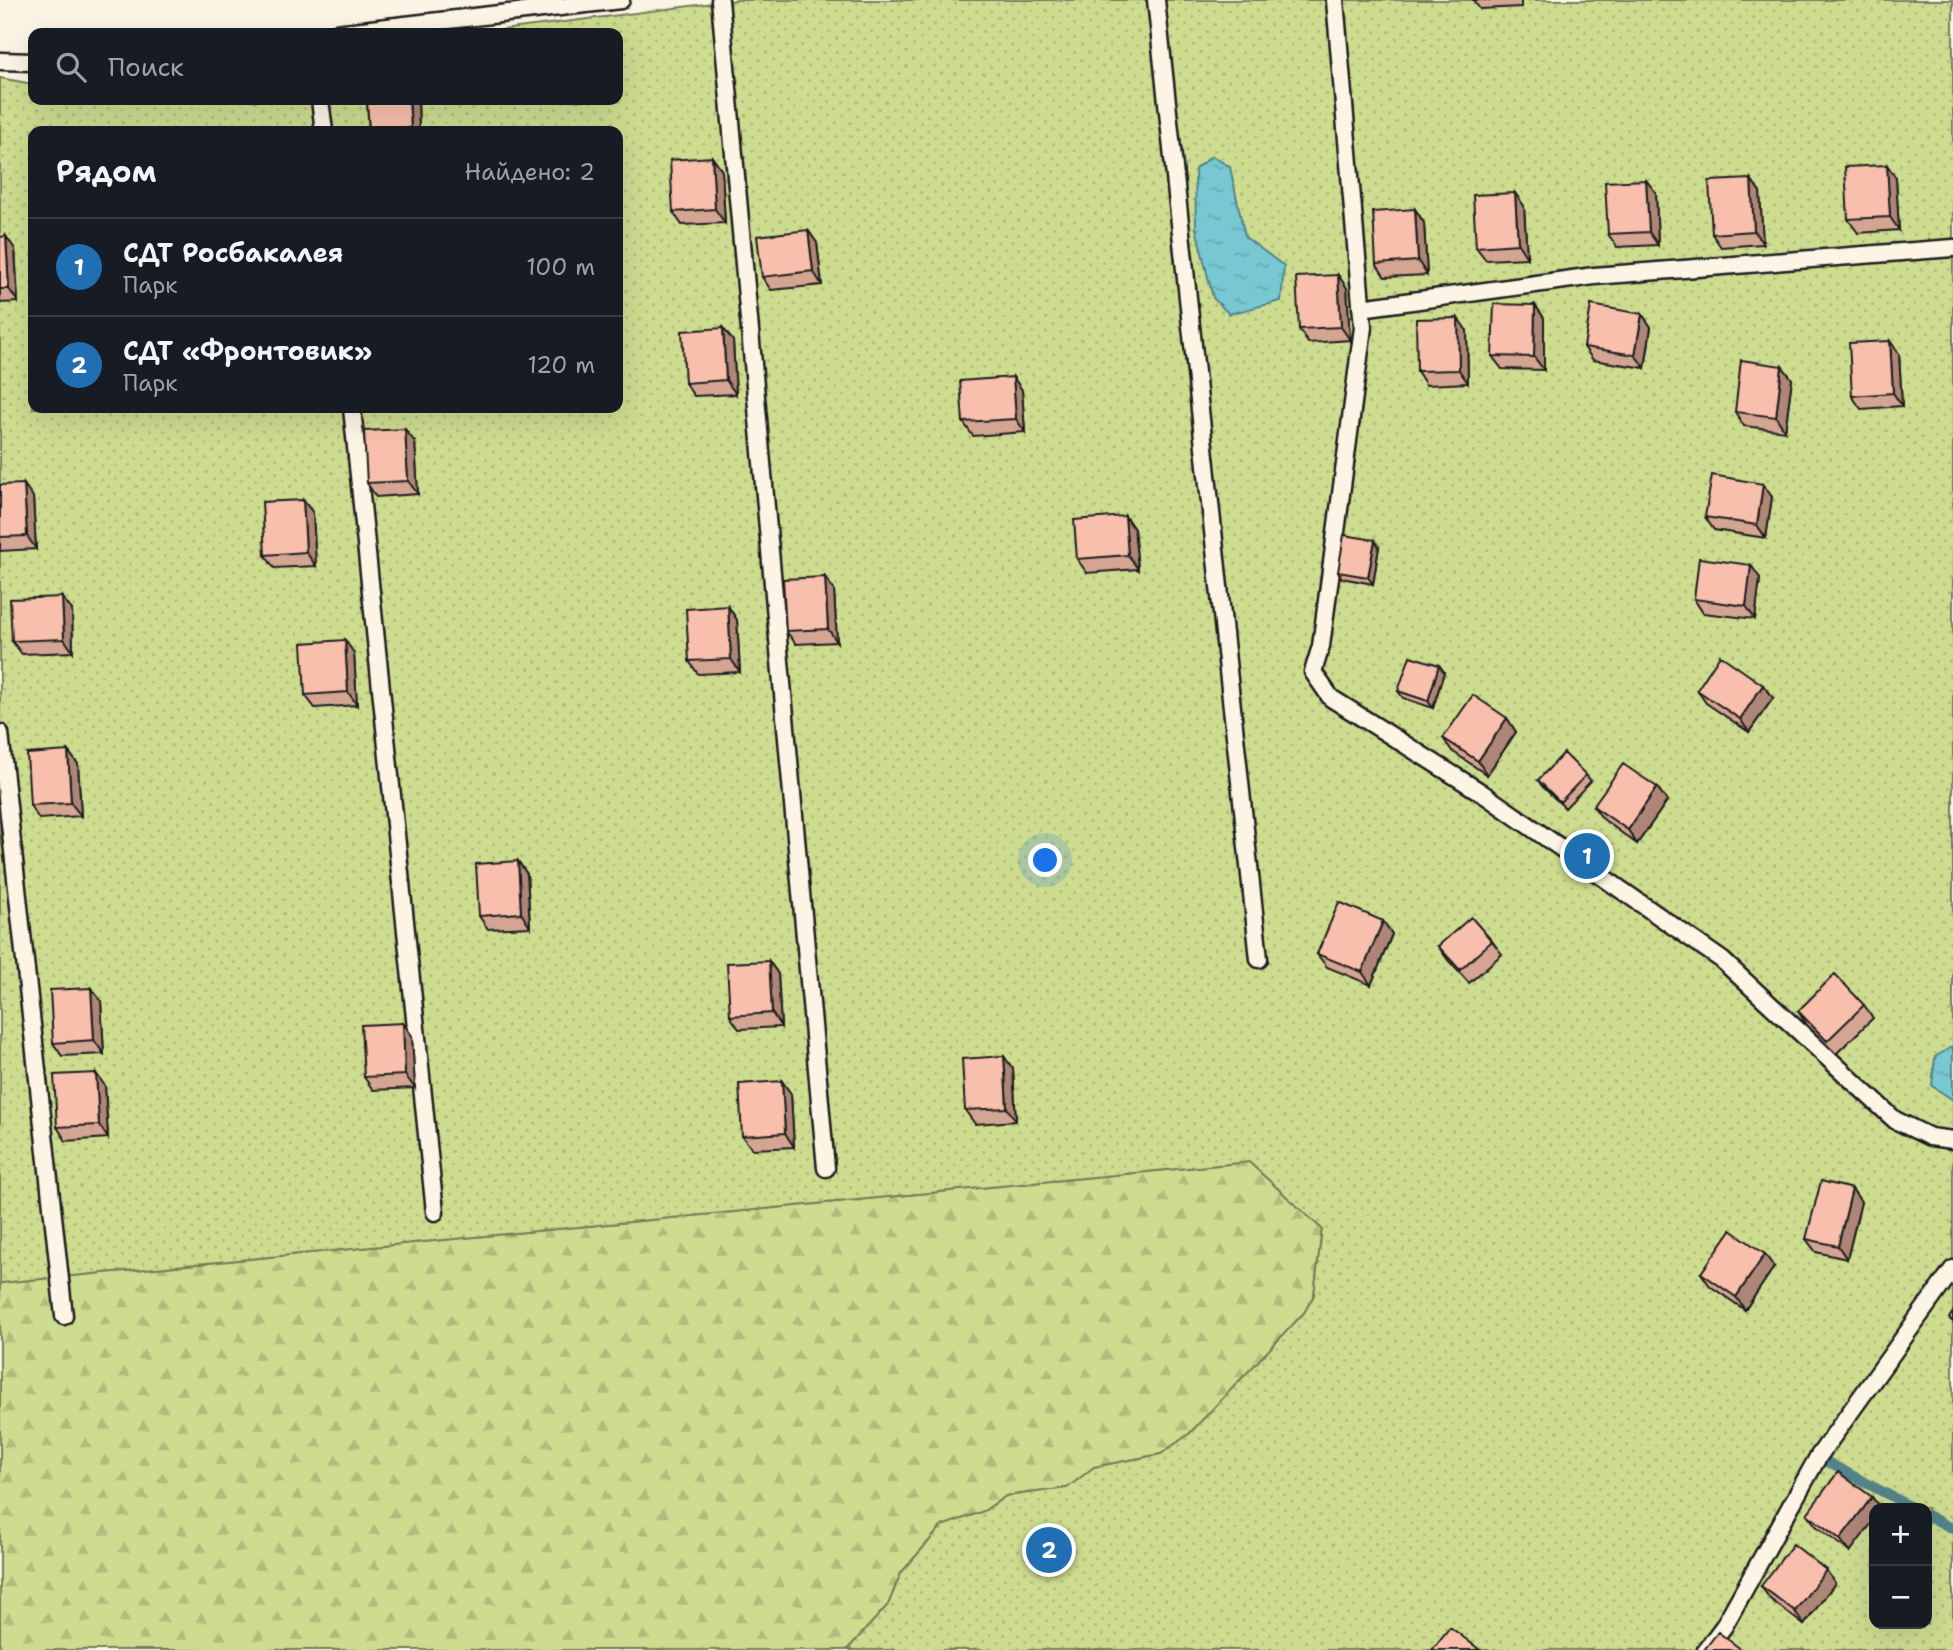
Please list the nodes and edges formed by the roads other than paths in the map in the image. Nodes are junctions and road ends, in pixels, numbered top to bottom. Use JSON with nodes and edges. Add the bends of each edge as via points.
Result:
{"nodes":[{"id":1,"x":621,"y":0,"type":"edge"},
{"id":2,"x":720,"y":0,"type":"edge"},
{"id":3,"x":1156,"y":0,"type":"edge"},
{"id":4,"x":1335,"y":0,"type":"edge"},
{"id":5,"x":379,"y":28,"type":"edge"},
{"id":6,"x":0,"y":61,"type":"edge"},
{"id":7,"x":28,"y":62,"type":"edge"},
{"id":8,"x":321,"y":105,"type":"edge"},
{"id":9,"x":323,"y":126,"type":"edge"},
{"id":10,"x":1953,"y":248,"type":"edge"},
{"id":11,"x":1361,"y":308,"type":"junction"},
{"id":12,"x":353,"y":413,"type":"edge"},
{"id":13,"x":0,"y":733,"type":"edge"},
{"id":14,"x":1259,"y":959,"type":"dead end"},
{"id":15,"x":1953,"y":1140,"type":"edge"},
{"id":16,"x":827,"y":1168,"type":"dead end"},
{"id":17,"x":435,"y":1212,"type":"dead end"},
{"id":18,"x":1953,"y":1269,"type":"edge"},
{"id":19,"x":64,"y":1316,"type":"dead end"},
{"id":20,"x":1706,"y":1650,"type":"edge"}],
"edges":[{"from":1,"to":5,"type":"lane"},
{"from":2,"to":16,"type":"lane"},
{"from":3,"to":14,"type":"lane"},
{"from":4,"to":11,"type":"lane"},
{"from":6,"to":7,"type":"lane"},
{"from":8,"to":9,"type":"lane"},
{"from":10,"to":11,"type":"lane","via":[[1594,276]]},
{"from":11,"to":15,"type":"lane","via":[[1363,327],[1321,646],[1313,672],[1331,698],[1482,793],[1722,960],[1895,1120],[1930,1137]]},
{"from":12,"to":17,"type":"lane"},
{"from":13,"to":19,"type":"lane"},
{"from":18,"to":20,"type":"lane","via":[[1818,1457],[1724,1626]]}]}
